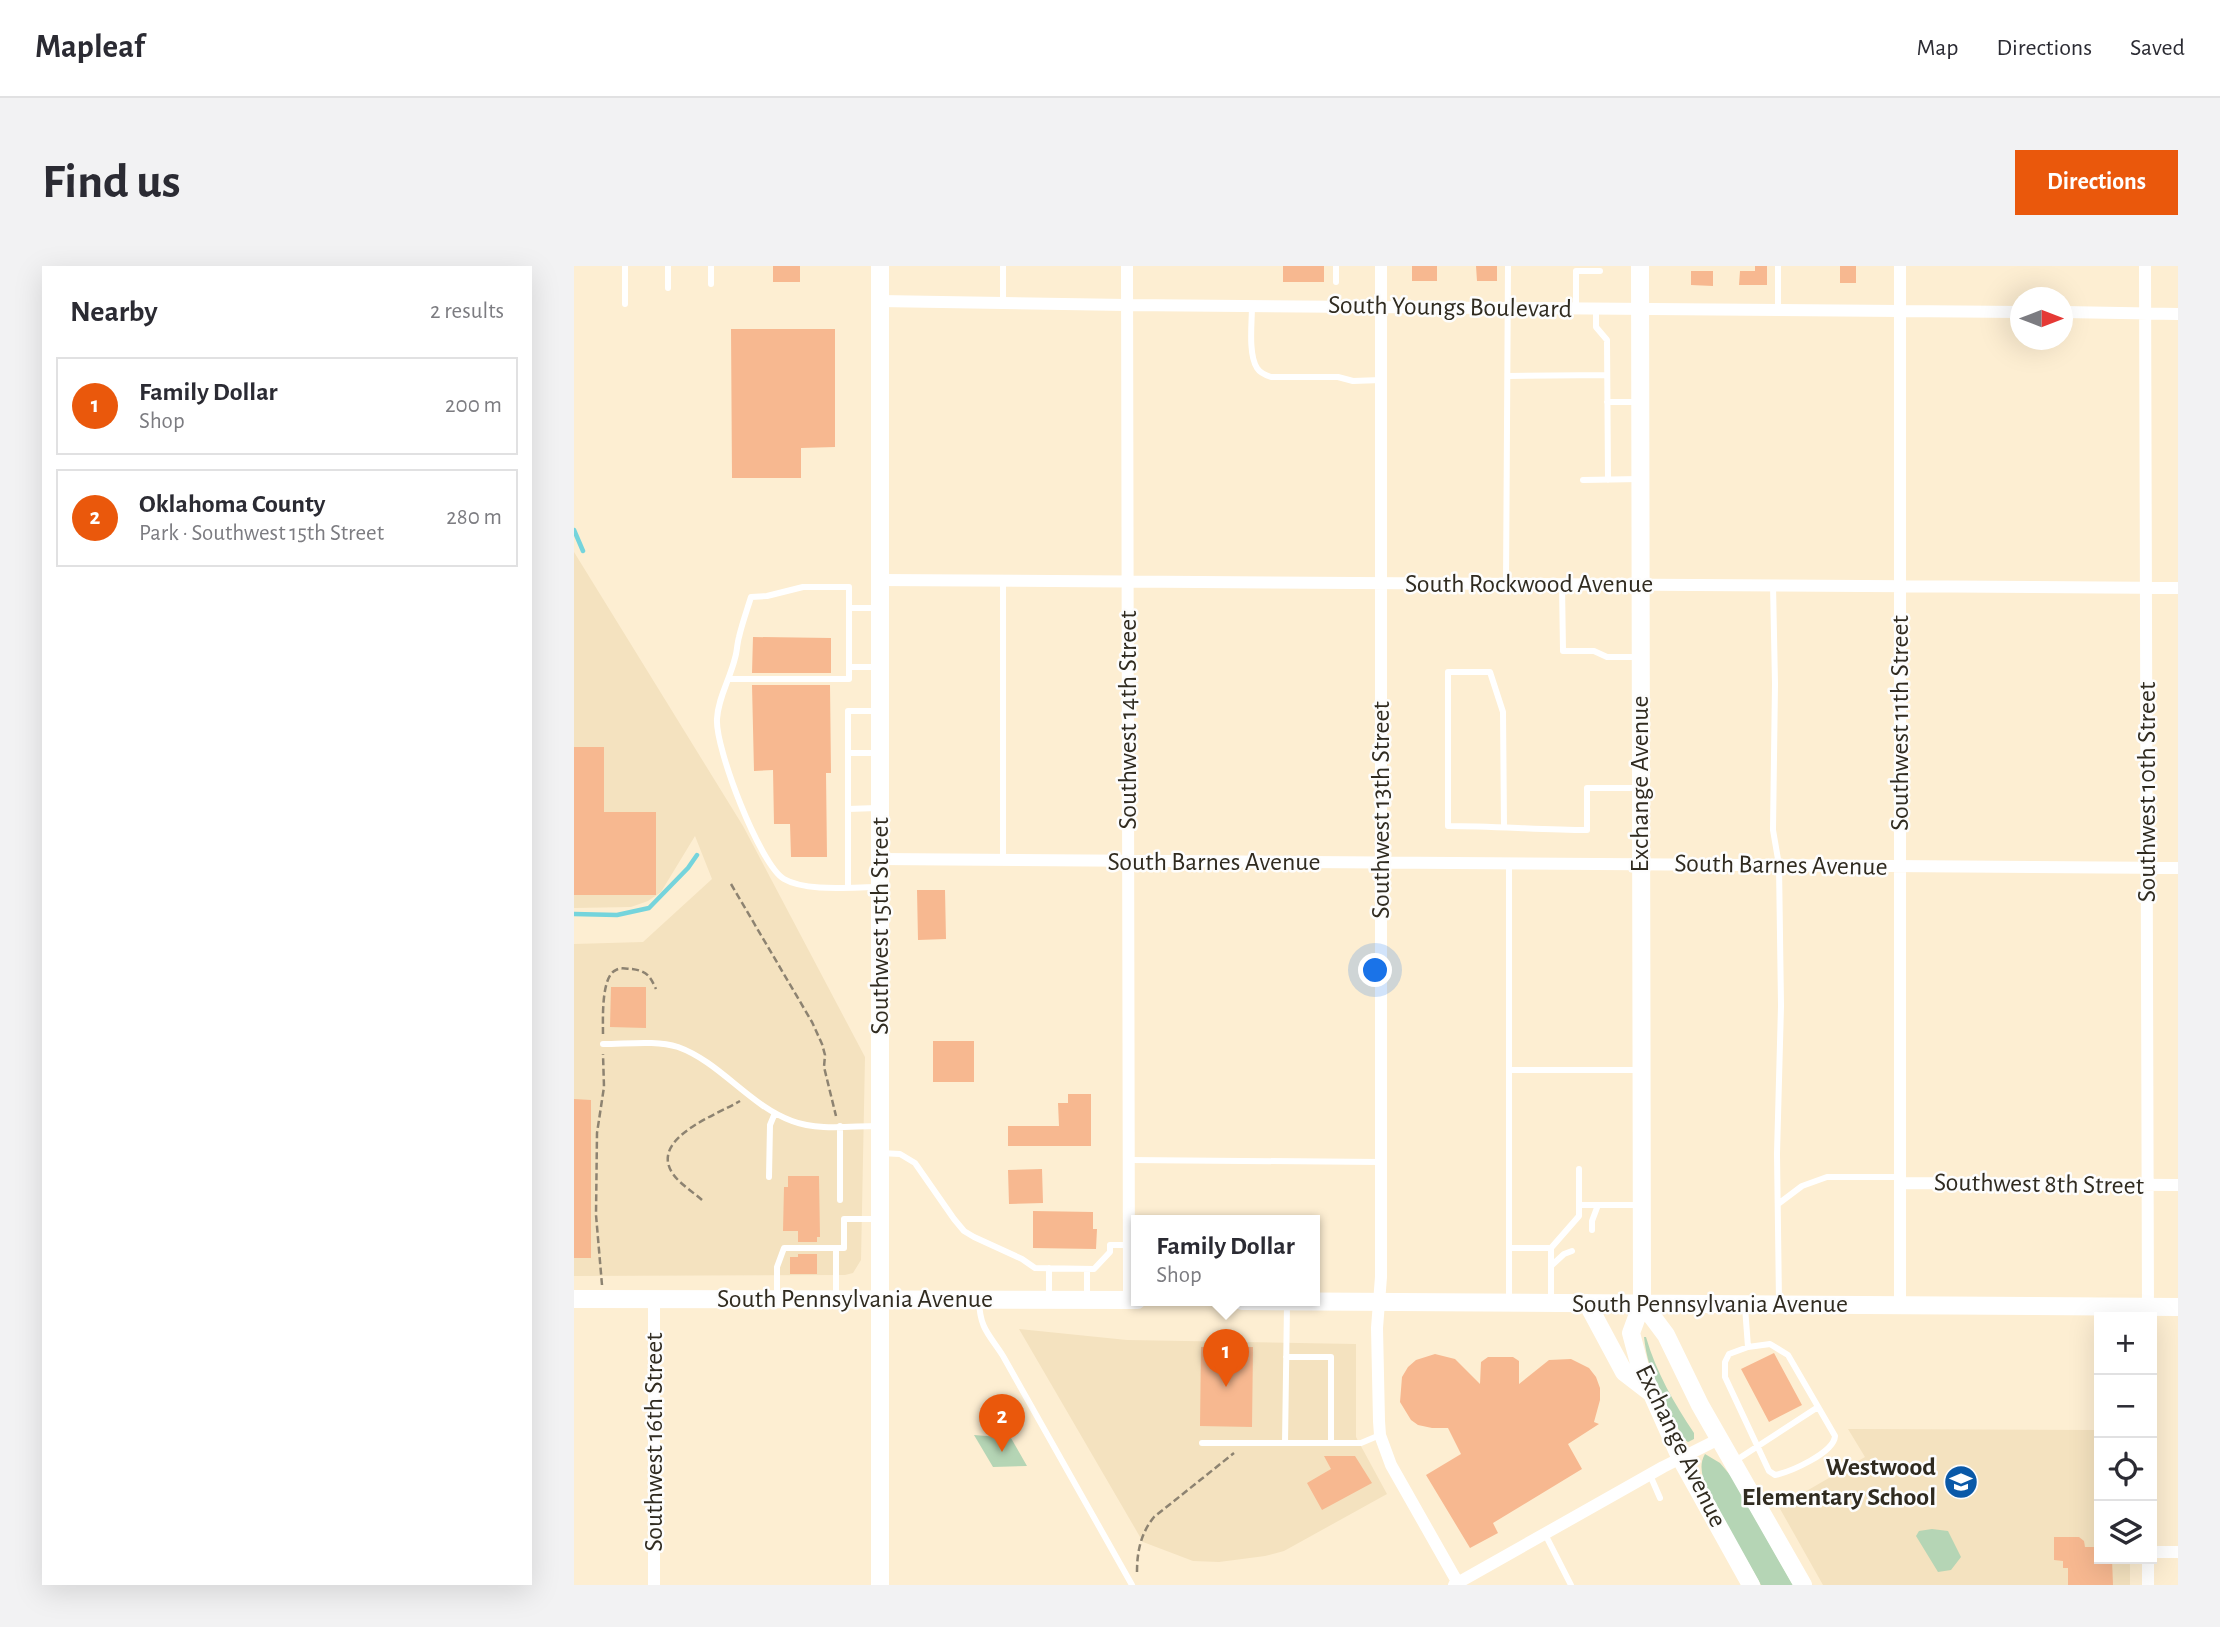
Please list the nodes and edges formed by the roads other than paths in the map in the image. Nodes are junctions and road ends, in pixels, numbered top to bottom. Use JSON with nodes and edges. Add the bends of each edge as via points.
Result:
{"nodes":[{"id":1,"x":625,"y":266,"type":"edge"},
{"id":2,"x":668,"y":266,"type":"edge"},
{"id":3,"x":711,"y":266,"type":"edge"},
{"id":4,"x":880,"y":266,"type":"edge"},
{"id":5,"x":1003,"y":266,"type":"edge"},
{"id":6,"x":1126,"y":266,"type":"edge"},
{"id":7,"x":1336,"y":266,"type":"edge"},
{"id":8,"x":1381,"y":266,"type":"edge"},
{"id":9,"x":1508,"y":266,"type":"edge"},
{"id":10,"x":1640,"y":266,"type":"edge"},
{"id":11,"x":1778,"y":266,"type":"edge"},
{"id":12,"x":1900,"y":266,"type":"edge"},
{"id":13,"x":2145,"y":266,"type":"edge"},
{"id":14,"x":1600,"y":271,"type":"dead end"},
{"id":15,"x":1336,"y":282,"type":"dead end"},
{"id":16,"x":711,"y":284,"type":"dead end"},
{"id":17,"x":668,"y":288,"type":"dead end"},
{"id":18,"x":880,"y":302,"type":"junction"},
{"id":19,"x":1003,"y":303,"type":"junction"},
{"id":20,"x":625,"y":304,"type":"dead end"},
{"id":21,"x":1126,"y":305,"type":"junction"},
{"id":22,"x":1252,"y":306,"type":"junction"},
{"id":23,"x":1381,"y":306,"type":"junction"},
{"id":24,"x":1508,"y":308,"type":"junction"},
{"id":25,"x":1576,"y":309,"type":"junction"},
{"id":26,"x":1596,"y":309,"type":"junction"},
{"id":27,"x":1640,"y":309,"type":"junction"},
{"id":28,"x":1778,"y":309,"type":"junction"},
{"id":29,"x":1900,"y":310,"type":"junction"},
{"id":30,"x":2010,"y":312,"type":"edge"},
{"id":31,"x":2073,"y":312,"type":"edge"},
{"id":32,"x":2145,"y":314,"type":"junction"},
{"id":33,"x":2178,"y":314,"type":"edge"},
{"id":34,"x":1608,"y":375,"type":"junction"},
{"id":35,"x":1508,"y":376,"type":"junction"},
{"id":36,"x":1381,"y":380,"type":"junction"},
{"id":37,"x":1608,"y":402,"type":"junction"},
{"id":38,"x":1640,"y":402,"type":"junction"},
{"id":39,"x":1640,"y":479,"type":"junction"},
{"id":40,"x":1583,"y":480,"type":"dead end"},
{"id":41,"x":1608,"y":480,"type":"junction"},
{"id":42,"x":880,"y":580,"type":"junction"},
{"id":43,"x":1003,"y":581,"type":"junction"},
{"id":44,"x":1127,"y":582,"type":"junction"},
{"id":45,"x":1381,"y":584,"type":"junction"},
{"id":46,"x":1506,"y":584,"type":"junction"},
{"id":47,"x":1562,"y":584,"type":"junction"},
{"id":48,"x":1640,"y":584,"type":"junction"},
{"id":49,"x":1773,"y":585,"type":"junction"},
{"id":50,"x":1900,"y":586,"type":"junction"},
{"id":51,"x":2146,"y":588,"type":"junction"},
{"id":52,"x":2178,"y":588,"type":"edge"},
{"id":53,"x":849,"y":608,"type":"junction"},
{"id":54,"x":880,"y":608,"type":"junction"},
{"id":55,"x":1640,"y":657,"type":"junction"},
{"id":56,"x":849,"y":667,"type":"junction"},
{"id":57,"x":880,"y":667,"type":"junction"},
{"id":58,"x":729,"y":679,"type":"junction"},
{"id":59,"x":880,"y":711,"type":"junction"},
{"id":60,"x":848,"y":753,"type":"junction"},
{"id":61,"x":880,"y":753,"type":"junction"},
{"id":62,"x":1641,"y":788,"type":"junction"},
{"id":63,"x":880,"y":808,"type":"junction"},
{"id":64,"x":848,"y":809,"type":"junction"},
{"id":65,"x":1504,"y":826,"type":"junction"},
{"id":66,"x":880,"y":859,"type":"junction"},
{"id":67,"x":1003,"y":860,"type":"junction"},
{"id":68,"x":1128,"y":861,"type":"junction"},
{"id":69,"x":1508,"y":862,"type":"junction"},
{"id":70,"x":1381,"y":863,"type":"junction"},
{"id":71,"x":1640,"y":863,"type":"junction"},
{"id":72,"x":1779,"y":865,"type":"junction"},
{"id":73,"x":1900,"y":866,"type":"junction"},
{"id":74,"x":2148,"y":867,"type":"junction"},
{"id":75,"x":2178,"y":868,"type":"edge"},
{"id":76,"x":848,"y":887,"type":"junction"},
{"id":77,"x":880,"y":888,"type":"junction"},
{"id":78,"x":603,"y":1044,"type":"road end"},
{"id":79,"x":1510,"y":1070,"type":"junction"},
{"id":80,"x":1641,"y":1070,"type":"junction"},
{"id":81,"x":775,"y":1113,"type":"junction"},
{"id":82,"x":840,"y":1126,"type":"junction"},
{"id":83,"x":880,"y":1126,"type":"junction"},
{"id":84,"x":880,"y":1153,"type":"junction"},
{"id":85,"x":1129,"y":1160,"type":"junction"},
{"id":86,"x":1381,"y":1162,"type":"junction"},
{"id":87,"x":1579,"y":1169,"type":"dead end"},
{"id":88,"x":769,"y":1177,"type":"dead end"},
{"id":89,"x":1901,"y":1180,"type":"junction"},
{"id":90,"x":2148,"y":1185,"type":"junction"},
{"id":91,"x":2178,"y":1185,"type":"edge"},
{"id":92,"x":840,"y":1200,"type":"dead end"},
{"id":93,"x":1778,"y":1204,"type":"junction"},
{"id":94,"x":1579,"y":1205,"type":"junction"},
{"id":95,"x":1598,"y":1205,"type":"junction"},
{"id":96,"x":1640,"y":1205,"type":"junction"},
{"id":97,"x":880,"y":1219,"type":"junction"},
{"id":98,"x":1592,"y":1221,"type":"junction"},
{"id":99,"x":1584,"y":1224,"type":"dead end"},
{"id":100,"x":1592,"y":1230,"type":"dead end"},
{"id":101,"x":1567,"y":1244,"type":"dead end"},
{"id":102,"x":1129,"y":1245,"type":"junction"},
{"id":103,"x":836,"y":1248,"type":"junction"},
{"id":104,"x":1510,"y":1248,"type":"junction"},
{"id":105,"x":1551,"y":1248,"type":"junction"},
{"id":106,"x":1572,"y":1251,"type":"dead end"},
{"id":107,"x":1564,"y":1254,"type":"junction"},
{"id":108,"x":1551,"y":1266,"type":"junction"},
{"id":109,"x":1049,"y":1268,"type":"junction"},
{"id":110,"x":1087,"y":1269,"type":"junction"},
{"id":111,"x":1131,"y":1272,"type":"edge"},
{"id":112,"x":777,"y":1298,"type":"junction"},
{"id":113,"x":836,"y":1298,"type":"junction"},
{"id":114,"x":880,"y":1298,"type":"junction"},
{"id":115,"x":574,"y":1299,"type":"edge"},
{"id":116,"x":654,"y":1299,"type":"junction"},
{"id":117,"x":979,"y":1299,"type":"junction"},
{"id":118,"x":1049,"y":1300,"type":"junction"},
{"id":119,"x":1087,"y":1300,"type":"junction"},
{"id":120,"x":1131,"y":1300,"type":"edge"},
{"id":121,"x":1320,"y":1302,"type":"edge"},
{"id":122,"x":1379,"y":1302,"type":"junction"},
{"id":123,"x":1509,"y":1303,"type":"junction"},
{"id":124,"x":1551,"y":1303,"type":"junction"},
{"id":125,"x":1587,"y":1303,"type":"junction"},
{"id":126,"x":1642,"y":1303,"type":"junction"},
{"id":127,"x":1744,"y":1303,"type":"junction"},
{"id":128,"x":1779,"y":1304,"type":"junction"},
{"id":129,"x":1287,"y":1306,"type":"edge"},
{"id":130,"x":1900,"y":1306,"type":"junction"},
{"id":131,"x":2178,"y":1307,"type":"edge"},
{"id":132,"x":2148,"y":1312,"type":"edge"},
{"id":133,"x":1748,"y":1347,"type":"junction"},
{"id":134,"x":1286,"y":1357,"type":"junction"},
{"id":135,"x":1650,"y":1392,"type":"junction"},
{"id":136,"x":1818,"y":1407,"type":"junction"},
{"id":137,"x":1380,"y":1435,"type":"junction"},
{"id":138,"x":1719,"y":1439,"type":"junction"},
{"id":139,"x":1202,"y":1443,"type":"dead end"},
{"id":140,"x":1285,"y":1443,"type":"junction"},
{"id":141,"x":1331,"y":1443,"type":"junction"},
{"id":142,"x":1758,"y":1448,"type":"junction"},
{"id":143,"x":1681,"y":1459,"type":"junction"},
{"id":144,"x":1733,"y":1462,"type":"junction"},
{"id":145,"x":1650,"y":1475,"type":"junction"},
{"id":146,"x":1660,"y":1498,"type":"dead end"},
{"id":147,"x":1545,"y":1534,"type":"junction"},
{"id":148,"x":2157,"y":1552,"type":"edge"},
{"id":149,"x":2178,"y":1552,"type":"edge"},
{"id":150,"x":2148,"y":1564,"type":"edge"},
{"id":151,"x":1457,"y":1584,"type":"edge"},
{"id":152,"x":654,"y":1585,"type":"edge"},
{"id":153,"x":880,"y":1585,"type":"edge"},
{"id":154,"x":1132,"y":1585,"type":"edge"},
{"id":155,"x":1571,"y":1585,"type":"edge"},
{"id":156,"x":1751,"y":1585,"type":"edge"},
{"id":157,"x":1803,"y":1585,"type":"edge"},
{"id":158,"x":2148,"y":1585,"type":"edge"}],
"edges":[{"from":1,"to":20,"type":"lane"},
{"from":2,"to":17,"type":"lane"},
{"from":3,"to":16,"type":"lane"},
{"from":4,"to":18,"type":"main road","name":"Southwest 15th Street"},
{"from":5,"to":19,"type":"lane"},
{"from":6,"to":21,"type":"street","name":"Southwest 14th Street"},
{"from":7,"to":15,"type":"lane"},
{"from":8,"to":23,"type":"street","name":"Southwest 13th Street"},
{"from":9,"to":24,"type":"lane"},
{"from":10,"to":27,"type":"main road","name":"Exchange Avenue"},
{"from":11,"to":28,"type":"lane"},
{"from":12,"to":29,"type":"street","name":"Southwest 11th Street"},
{"from":13,"to":32,"type":"street","name":"Southwest 10th Street"},
{"from":14,"to":25,"type":"lane","via":[[1576,271]]},
{"from":18,"to":19,"type":"street","name":"South Youngs Boulevard"},
{"from":18,"to":42,"type":"main road","name":"Southwest 15th Street"},
{"from":19,"to":21,"type":"street","name":"South Youngs Boulevard"},
{"from":21,"to":22,"type":"street","name":"South Youngs Boulevard"},
{"from":21,"to":44,"type":"street","name":"Southwest 14th Street"},
{"from":22,"to":23,"type":"street","name":"South Youngs Boulevard"},
{"from":22,"to":36,"type":"lane","via":[[1253,357],[1261,373]]},
{"from":23,"to":24,"type":"street","name":"South Youngs Boulevard"},
{"from":23,"to":36,"type":"street","name":"Southwest 13th Street"},
{"from":24,"to":25,"type":"street","name":"South Youngs Boulevard"},
{"from":24,"to":35,"type":"lane"},
{"from":25,"to":26,"type":"street","name":"South Youngs Boulevard"},
{"from":26,"to":27,"type":"street","name":"South Youngs Boulevard"},
{"from":26,"to":34,"type":"lane","via":[[1596,327],[1608,340]]},
{"from":27,"to":28,"type":"street","name":"South Youngs Boulevard"},
{"from":27,"to":38,"type":"main road","name":"Exchange Avenue"},
{"from":28,"to":29,"type":"street","name":"South Youngs Boulevard"},
{"from":29,"to":30,"type":"street","name":"South Youngs Boulevard"},
{"from":29,"to":50,"type":"street","name":"Southwest 11th Street"},
{"from":31,"to":32,"type":"street"},
{"from":32,"to":33,"type":"street"},
{"from":32,"to":51,"type":"street","name":"Southwest 10th Street"},
{"from":34,"to":35,"type":"lane"},
{"from":34,"to":37,"type":"lane"},
{"from":35,"to":46,"type":"lane"},
{"from":36,"to":45,"type":"street","name":"Southwest 13th Street"},
{"from":37,"to":38,"type":"lane"},
{"from":37,"to":41,"type":"lane"},
{"from":38,"to":39,"type":"main road","name":"Exchange Avenue"},
{"from":39,"to":41,"type":"lane"},
{"from":39,"to":48,"type":"main road","name":"Exchange Avenue"},
{"from":40,"to":41,"type":"lane"},
{"from":42,"to":43,"type":"street","name":"South Rockwood Avenue"},
{"from":42,"to":54,"type":"main road","name":"Southwest 15th Street"},
{"from":43,"to":44,"type":"street","name":"South Rockwood Avenue"},
{"from":43,"to":67,"type":"lane"},
{"from":44,"to":45,"type":"street","name":"South Rockwood Avenue"},
{"from":44,"to":68,"type":"street","name":"Southwest 14th Street"},
{"from":45,"to":46,"type":"street","name":"South Rockwood Avenue"},
{"from":45,"to":70,"type":"street","name":"Southwest 13th Street"},
{"from":46,"to":47,"type":"street","name":"South Rockwood Avenue"},
{"from":47,"to":48,"type":"street","name":"South Rockwood Avenue"},
{"from":47,"to":55,"type":"lane","via":[[1563,651]]},
{"from":48,"to":49,"type":"street","name":"South Rockwood Avenue"},
{"from":48,"to":55,"type":"main road","name":"Exchange Avenue"},
{"from":49,"to":50,"type":"street","name":"South Rockwood Avenue"},
{"from":49,"to":72,"type":"lane","via":[[1773,830]]},
{"from":50,"to":51,"type":"street","name":"South Rockwood Avenue"},
{"from":50,"to":73,"type":"street","name":"Southwest 11th Street"},
{"from":51,"to":52,"type":"street","name":"South Rockwood Avenue"},
{"from":51,"to":74,"type":"street","name":"Southwest 10th Street"},
{"from":53,"to":54,"type":"lane"},
{"from":53,"to":56,"type":"lane"},
{"from":53,"to":58,"type":"lane","via":[[849,587],[803,587],[751,597]]},
{"from":54,"to":57,"type":"main road","name":"Southwest 15th Street"},
{"from":55,"to":62,"type":"main road","name":"Exchange Avenue"},
{"from":56,"to":57,"type":"lane"},
{"from":56,"to":58,"type":"lane","via":[[849,679]]},
{"from":57,"to":59,"type":"main road","name":"Southwest 15th Street"},
{"from":58,"to":76,"type":"lane","via":[[721,695],[718,734],[743,808],[768,862],[785,880],[799,885]]},
{"from":59,"to":60,"type":"lane","via":[[848,711]]},
{"from":59,"to":61,"type":"main road","name":"Southwest 15th Street"},
{"from":60,"to":61,"type":"lane"},
{"from":60,"to":64,"type":"lane"},
{"from":61,"to":63,"type":"main road","name":"Southwest 15th Street"},
{"from":62,"to":65,"type":"lane","via":[[1587,788],[1587,830]]},
{"from":62,"to":71,"type":"main road","name":"Exchange Avenue"},
{"from":63,"to":64,"type":"lane"},
{"from":63,"to":66,"type":"main road","name":"Southwest 15th Street"},
{"from":64,"to":76,"type":"lane"},
{"from":65,"to":65,"type":"lane","via":[[1448,826],[1447,672],[1490,672],[1503,712]]},
{"from":66,"to":67,"type":"street","name":"South Barnes Avenue"},
{"from":66,"to":77,"type":"main road","name":"Southwest 15th Street"},
{"from":67,"to":68,"type":"street","name":"South Barnes Avenue"},
{"from":68,"to":70,"type":"street","name":"South Barnes Avenue"},
{"from":68,"to":85,"type":"street","name":"Southwest 14th Street"},
{"from":69,"to":70,"type":"street","name":"South Barnes Avenue"},
{"from":69,"to":71,"type":"street","name":"South Barnes Avenue"},
{"from":69,"to":79,"type":"lane"},
{"from":70,"to":86,"type":"street","name":"Southwest 13th Street"},
{"from":71,"to":72,"type":"street","name":"South Barnes Avenue"},
{"from":71,"to":80,"type":"main road","name":"Exchange Avenue"},
{"from":72,"to":73,"type":"street","name":"South Barnes Avenue"},
{"from":72,"to":93,"type":"lane"},
{"from":73,"to":74,"type":"street","name":"South Barnes Avenue"},
{"from":73,"to":89,"type":"street","name":"Southwest 11th Street"},
{"from":74,"to":75,"type":"street","name":"South Barnes Avenue"},
{"from":74,"to":90,"type":"street","name":"Southwest 10th Street"},
{"from":76,"to":77,"type":"lane"},
{"from":77,"to":83,"type":"main road","name":"Southwest 15th Street"},
{"from":78,"to":81,"type":"lane","via":[[677,1046]]},
{"from":79,"to":80,"type":"lane"},
{"from":79,"to":104,"type":"lane"},
{"from":80,"to":96,"type":"main road","name":"Exchange Avenue"},
{"from":81,"to":82,"type":"lane","via":[[793,1122]]},
{"from":81,"to":88,"type":"lane","via":[[770,1125]]},
{"from":82,"to":83,"type":"lane"},
{"from":82,"to":92,"type":"lane"},
{"from":83,"to":84,"type":"main road","name":"Southwest 15th Street"},
{"from":84,"to":97,"type":"main road","name":"Southwest 15th Street"},
{"from":84,"to":109,"type":"lane","via":[[900,1154],[915,1163],[964,1231],[1034,1268]]},
{"from":85,"to":86,"type":"lane"},
{"from":85,"to":102,"type":"street","name":"Southwest 14th Street"},
{"from":86,"to":122,"type":"street","name":"Southwest 13th Street"},
{"from":87,"to":94,"type":"lane"},
{"from":89,"to":90,"type":"street","name":"Southwest 8th Street"},
{"from":89,"to":93,"type":"lane","via":[[1827,1177],[1802,1186]]},
{"from":89,"to":130,"type":"street","name":"Southwest 11th Street"},
{"from":90,"to":91,"type":"street","name":"Southwest 8th Street"},
{"from":90,"to":132,"type":"street","name":"Southwest 10th Street"},
{"from":93,"to":128,"type":"lane"},
{"from":94,"to":95,"type":"lane"},
{"from":94,"to":105,"type":"lane","via":[[1579,1216]]},
{"from":95,"to":96,"type":"lane"},
{"from":95,"to":98,"type":"lane"},
{"from":96,"to":126,"type":"main road","name":"Exchange Avenue"},
{"from":97,"to":103,"type":"lane","via":[[845,1219],[844,1248]]},
{"from":97,"to":114,"type":"main road","name":"Southwest 15th Street"},
{"from":98,"to":99,"type":"lane"},
{"from":98,"to":100,"type":"lane"},
{"from":101,"to":107,"type":"lane"},
{"from":102,"to":110,"type":"lane","via":[[1110,1245],[1110,1252],[1094,1269]]},
{"from":102,"to":111,"type":"street","name":"Southwest 14th Street"},
{"from":103,"to":112,"type":"lane","via":[[784,1248],[777,1267]]},
{"from":103,"to":113,"type":"lane"},
{"from":104,"to":105,"type":"lane"},
{"from":104,"to":123,"type":"lane"},
{"from":105,"to":108,"type":"lane"},
{"from":106,"to":107,"type":"lane"},
{"from":107,"to":108,"type":"lane"},
{"from":108,"to":124,"type":"lane"},
{"from":109,"to":110,"type":"lane"},
{"from":109,"to":118,"type":"lane"},
{"from":110,"to":119,"type":"lane"},
{"from":112,"to":113,"type":"main road","name":"South Pennsylvania Avenue"},
{"from":112,"to":116,"type":"main road","name":"South Pennsylvania Avenue"},
{"from":113,"to":114,"type":"main road","name":"South Pennsylvania Avenue"},
{"from":114,"to":117,"type":"main road","name":"South Pennsylvania Avenue"},
{"from":114,"to":153,"type":"main road","name":"Southwest 15th Street"},
{"from":115,"to":116,"type":"main road","name":"South Pennsylvania Avenue"},
{"from":116,"to":152,"type":"street","name":"Southwest 16th Street"},
{"from":117,"to":118,"type":"main road","name":"South Pennsylvania Avenue"},
{"from":117,"to":154,"type":"lane","via":[[984,1329]]},
{"from":118,"to":119,"type":"main road","name":"South Pennsylvania Avenue"},
{"from":119,"to":120,"type":"main road","name":"South Pennsylvania Avenue"},
{"from":121,"to":122,"type":"main road","name":"South Pennsylvania Avenue"},
{"from":122,"to":123,"type":"main road","name":"South Pennsylvania Avenue"},
{"from":122,"to":137,"type":"street","name":"Southwest 13th Street"},
{"from":123,"to":124,"type":"main road","name":"South Pennsylvania Avenue"},
{"from":124,"to":125,"type":"main road","name":"South Pennsylvania Avenue"},
{"from":125,"to":126,"type":"main road","name":"South Pennsylvania Avenue"},
{"from":125,"to":135,"type":"main road","via":[[1624,1372]]},
{"from":126,"to":127,"type":"main road","name":"South Pennsylvania Avenue"},
{"from":126,"to":135,"type":"main road","name":"Exchange Avenue","via":[[1631,1333]]},
{"from":126,"to":138,"type":"main road","name":"Exchange Avenue","via":[[1666,1335]]},
{"from":127,"to":128,"type":"main road","name":"South Pennsylvania Avenue"},
{"from":127,"to":133,"type":"lane"},
{"from":128,"to":130,"type":"main road","name":"South Pennsylvania Avenue"},
{"from":129,"to":134,"type":"lane"},
{"from":130,"to":132,"type":"main road","name":"South Pennsylvania Avenue"},
{"from":131,"to":132,"type":"main road","name":"South Pennsylvania Avenue"},
{"from":133,"to":136,"type":"lane","via":[[1770,1344],[1788,1355]]},
{"from":133,"to":142,"type":"lane","via":[[1729,1354],[1725,1377]]},
{"from":134,"to":140,"type":"lane"},
{"from":134,"to":141,"type":"lane","via":[[1331,1357]]},
{"from":135,"to":143,"type":"main road","name":"Exchange Avenue"},
{"from":136,"to":142,"type":"lane"},
{"from":136,"to":142,"type":"lane","via":[[1835,1436],[1829,1448],[1775,1475]]},
{"from":137,"to":141,"type":"lane","via":[[1361,1443]]},
{"from":137,"to":151,"type":"street","name":"Southwest 13th Street","via":[[1391,1465]]},
{"from":138,"to":143,"type":"street"},
{"from":138,"to":144,"type":"main road","name":"Exchange Avenue"},
{"from":139,"to":140,"type":"lane"},
{"from":140,"to":141,"type":"lane"},
{"from":142,"to":144,"type":"lane"},
{"from":143,"to":145,"type":"street"},
{"from":143,"to":156,"type":"main road","name":"Exchange Avenue"},
{"from":144,"to":157,"type":"main road","name":"Exchange Avenue"},
{"from":145,"to":146,"type":"lane"},
{"from":145,"to":147,"type":"street"},
{"from":147,"to":151,"type":"street"},
{"from":147,"to":155,"type":"lane"},
{"from":148,"to":149,"type":"street"},
{"from":150,"to":158,"type":"street"}]}
